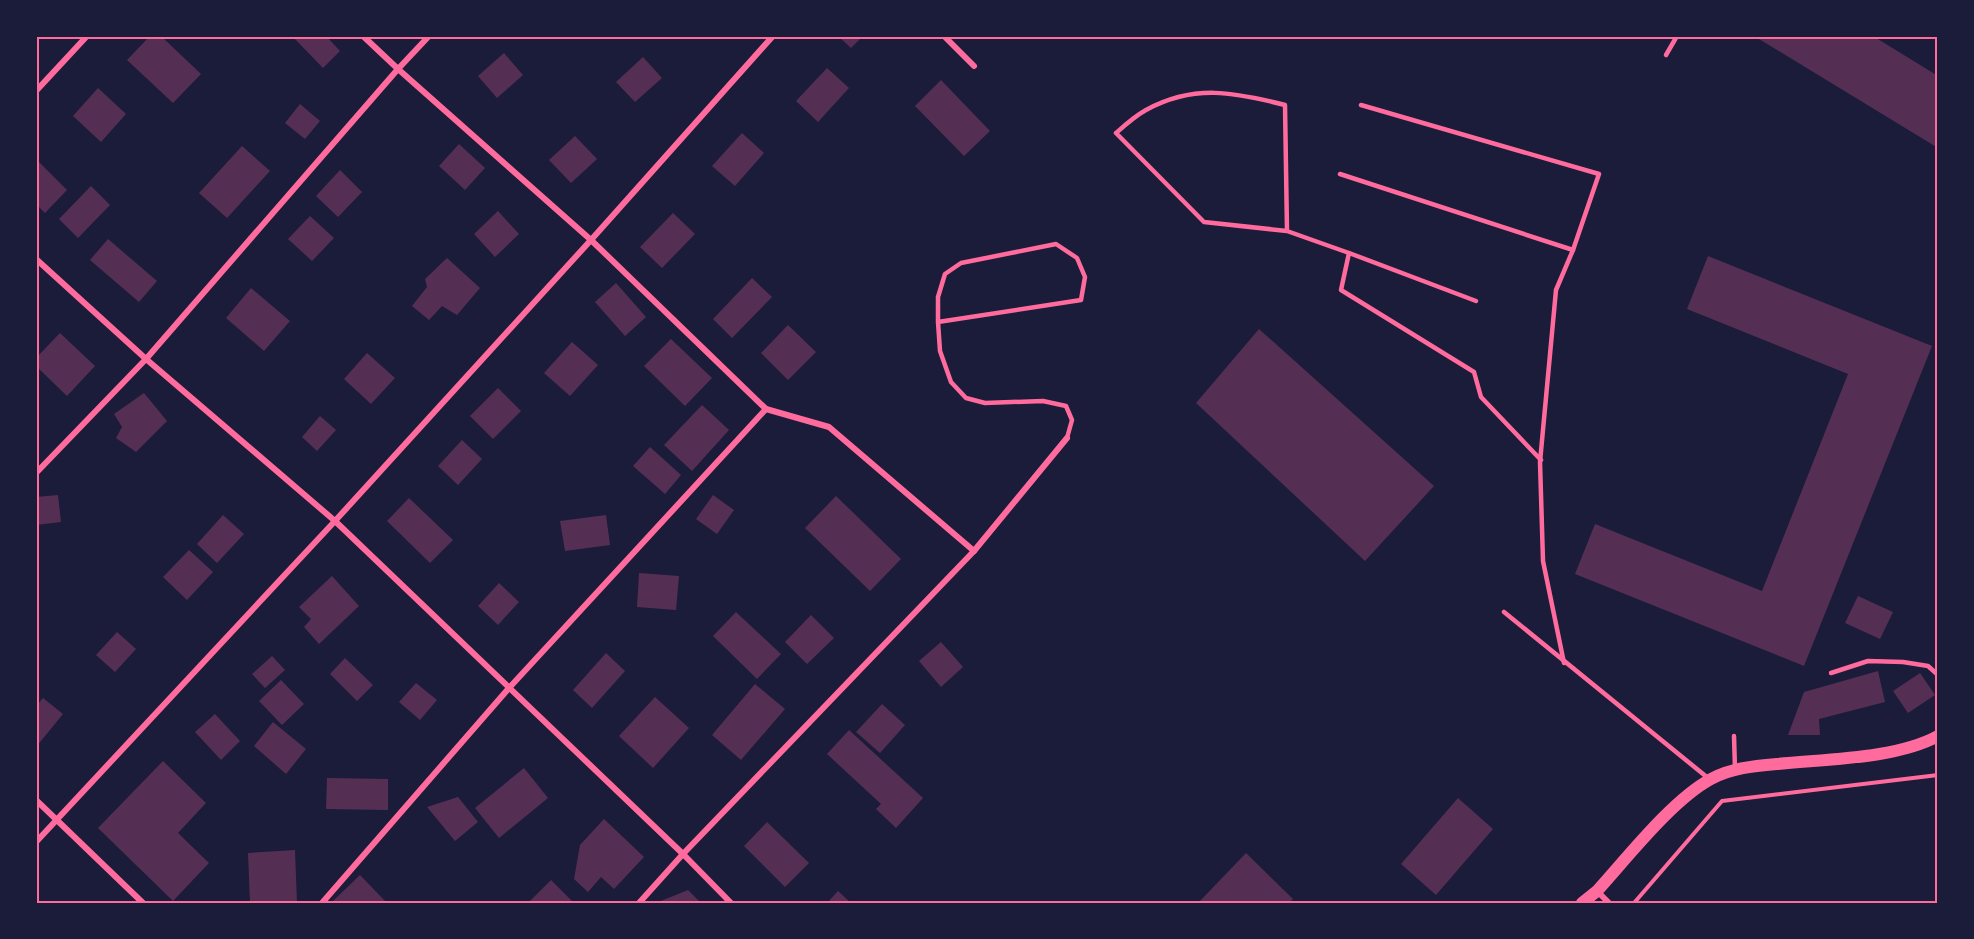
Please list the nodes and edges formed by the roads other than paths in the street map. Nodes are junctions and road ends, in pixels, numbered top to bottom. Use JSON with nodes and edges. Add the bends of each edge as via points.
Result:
{"nodes":[{"id":1,"x":87,"y":36,"type":"edge"},
{"id":2,"x":363,"y":36,"type":"edge"},
{"id":3,"x":429,"y":36,"type":"edge"},
{"id":4,"x":773,"y":36,"type":"edge"},
{"id":5,"x":944,"y":36,"type":"edge"},
{"id":6,"x":1677,"y":36,"type":"edge"},
{"id":7,"x":1666,"y":55,"type":"dead end"},
{"id":8,"x":974,"y":66,"type":"dead end"},
{"id":9,"x":398,"y":69,"type":"junction"},
{"id":10,"x":36,"y":91,"type":"edge"},
{"id":11,"x":1360,"y":105,"type":"dead end"},
{"id":12,"x":1340,"y":174,"type":"dead end"},
{"id":13,"x":1287,"y":231,"type":"junction"},
{"id":14,"x":591,"y":240,"type":"junction"},
{"id":15,"x":1573,"y":250,"type":"junction"},
{"id":16,"x":1349,"y":253,"type":"junction"},
{"id":17,"x":36,"y":259,"type":"edge"},
{"id":18,"x":1476,"y":301,"type":"dead end"},
{"id":19,"x":938,"y":322,"type":"junction"},
{"id":20,"x":146,"y":359,"type":"junction"},
{"id":21,"x":766,"y":409,"type":"junction"},
{"id":22,"x":1067,"y":438,"type":"joint"},
{"id":23,"x":1541,"y":460,"type":"junction"},
{"id":24,"x":36,"y":473,"type":"edge"},
{"id":25,"x":335,"y":521,"type":"junction"},
{"id":26,"x":974,"y":551,"type":"junction"},
{"id":27,"x":1504,"y":612,"type":"dead end"},
{"id":28,"x":1564,"y":663,"type":"junction"},
{"id":29,"x":1831,"y":673,"type":"dead end"},
{"id":30,"x":1938,"y":675,"type":"edge"},
{"id":31,"x":509,"y":688,"type":"junction"},
{"id":32,"x":1734,"y":736,"type":"dead end"},
{"id":33,"x":1938,"y":736,"type":"edge"},
{"id":34,"x":1735,"y":769,"type":"junction"},
{"id":35,"x":1710,"y":779,"type":"junction"},
{"id":36,"x":36,"y":800,"type":"edge"},
{"id":37,"x":57,"y":819,"type":"junction"},
{"id":38,"x":36,"y":842,"type":"edge"},
{"id":39,"x":683,"y":854,"type":"junction"},
{"id":40,"x":1597,"y":891,"type":"junction"},
{"id":41,"x":143,"y":903,"type":"edge"},
{"id":42,"x":322,"y":903,"type":"edge"},
{"id":43,"x":639,"y":903,"type":"edge"},
{"id":44,"x":731,"y":903,"type":"edge"},
{"id":45,"x":1582,"y":903,"type":"edge"},
{"id":46,"x":1609,"y":903,"type":"edge"}],
"edges":[{"from":1,"to":10,"type":"street"},
{"from":2,"to":9,"type":"street"},
{"from":3,"to":9,"type":"street"},
{"from":4,"to":14,"type":"street"},
{"from":5,"to":8,"type":"street"},
{"from":6,"to":7,"type":"lane"},
{"from":9,"to":14,"type":"street"},
{"from":9,"to":20,"type":"street"},
{"from":11,"to":15,"type":"lane","via":[[1599,174]]},
{"from":12,"to":15,"type":"lane"},
{"from":13,"to":13,"type":"lane","via":[[1204,222],[1116,133],[1144,111],[1177,96],[1216,91],[1285,105]]},
{"from":13,"to":16,"type":"lane"},
{"from":14,"to":21,"type":"street"},
{"from":14,"to":25,"type":"street"},
{"from":15,"to":23,"type":"lane","via":[[1556,290]]},
{"from":16,"to":18,"type":"lane"},
{"from":16,"to":23,"type":"lane","via":[[1341,290],[1474,372],[1480,397]]},
{"from":17,"to":20,"type":"street"},
{"from":19,"to":19,"type":"lane","via":[[938,297],[945,274],[961,263],[1056,244],[1077,258],[1085,277],[1081,300]]},
{"from":19,"to":22,"type":"lane","via":[[940,351],[951,382],[966,398],[985,403],[1043,400],[1066,406],[1072,420]]},
{"from":20,"to":24,"type":"street"},
{"from":20,"to":25,"type":"street"},
{"from":21,"to":26,"type":"street","via":[[829,427]]},
{"from":21,"to":31,"type":"street"},
{"from":22,"to":26,"type":"street"},
{"from":23,"to":28,"type":"lane","via":[[1543,561]]},
{"from":25,"to":31,"type":"street"},
{"from":25,"to":37,"type":"street"},
{"from":26,"to":39,"type":"street"},
{"from":27,"to":28,"type":"lane"},
{"from":28,"to":35,"type":"lane"},
{"from":29,"to":30,"type":"lane","via":[[1868,661],[1928,666]]},
{"from":31,"to":39,"type":"street"},
{"from":31,"to":42,"type":"street"},
{"from":32,"to":34,"type":"lane"},
{"from":33,"to":34,"type":"main road","via":[[1886,752]]},
{"from":34,"to":35,"type":"main road"},
{"from":35,"to":40,"type":"main road","via":[[1684,798]]},
{"from":36,"to":37,"type":"street"},
{"from":37,"to":38,"type":"street"},
{"from":37,"to":41,"type":"street"},
{"from":39,"to":43,"type":"street"},
{"from":39,"to":44,"type":"street"},
{"from":40,"to":45,"type":"main road"},
{"from":40,"to":46,"type":"street"}]}
